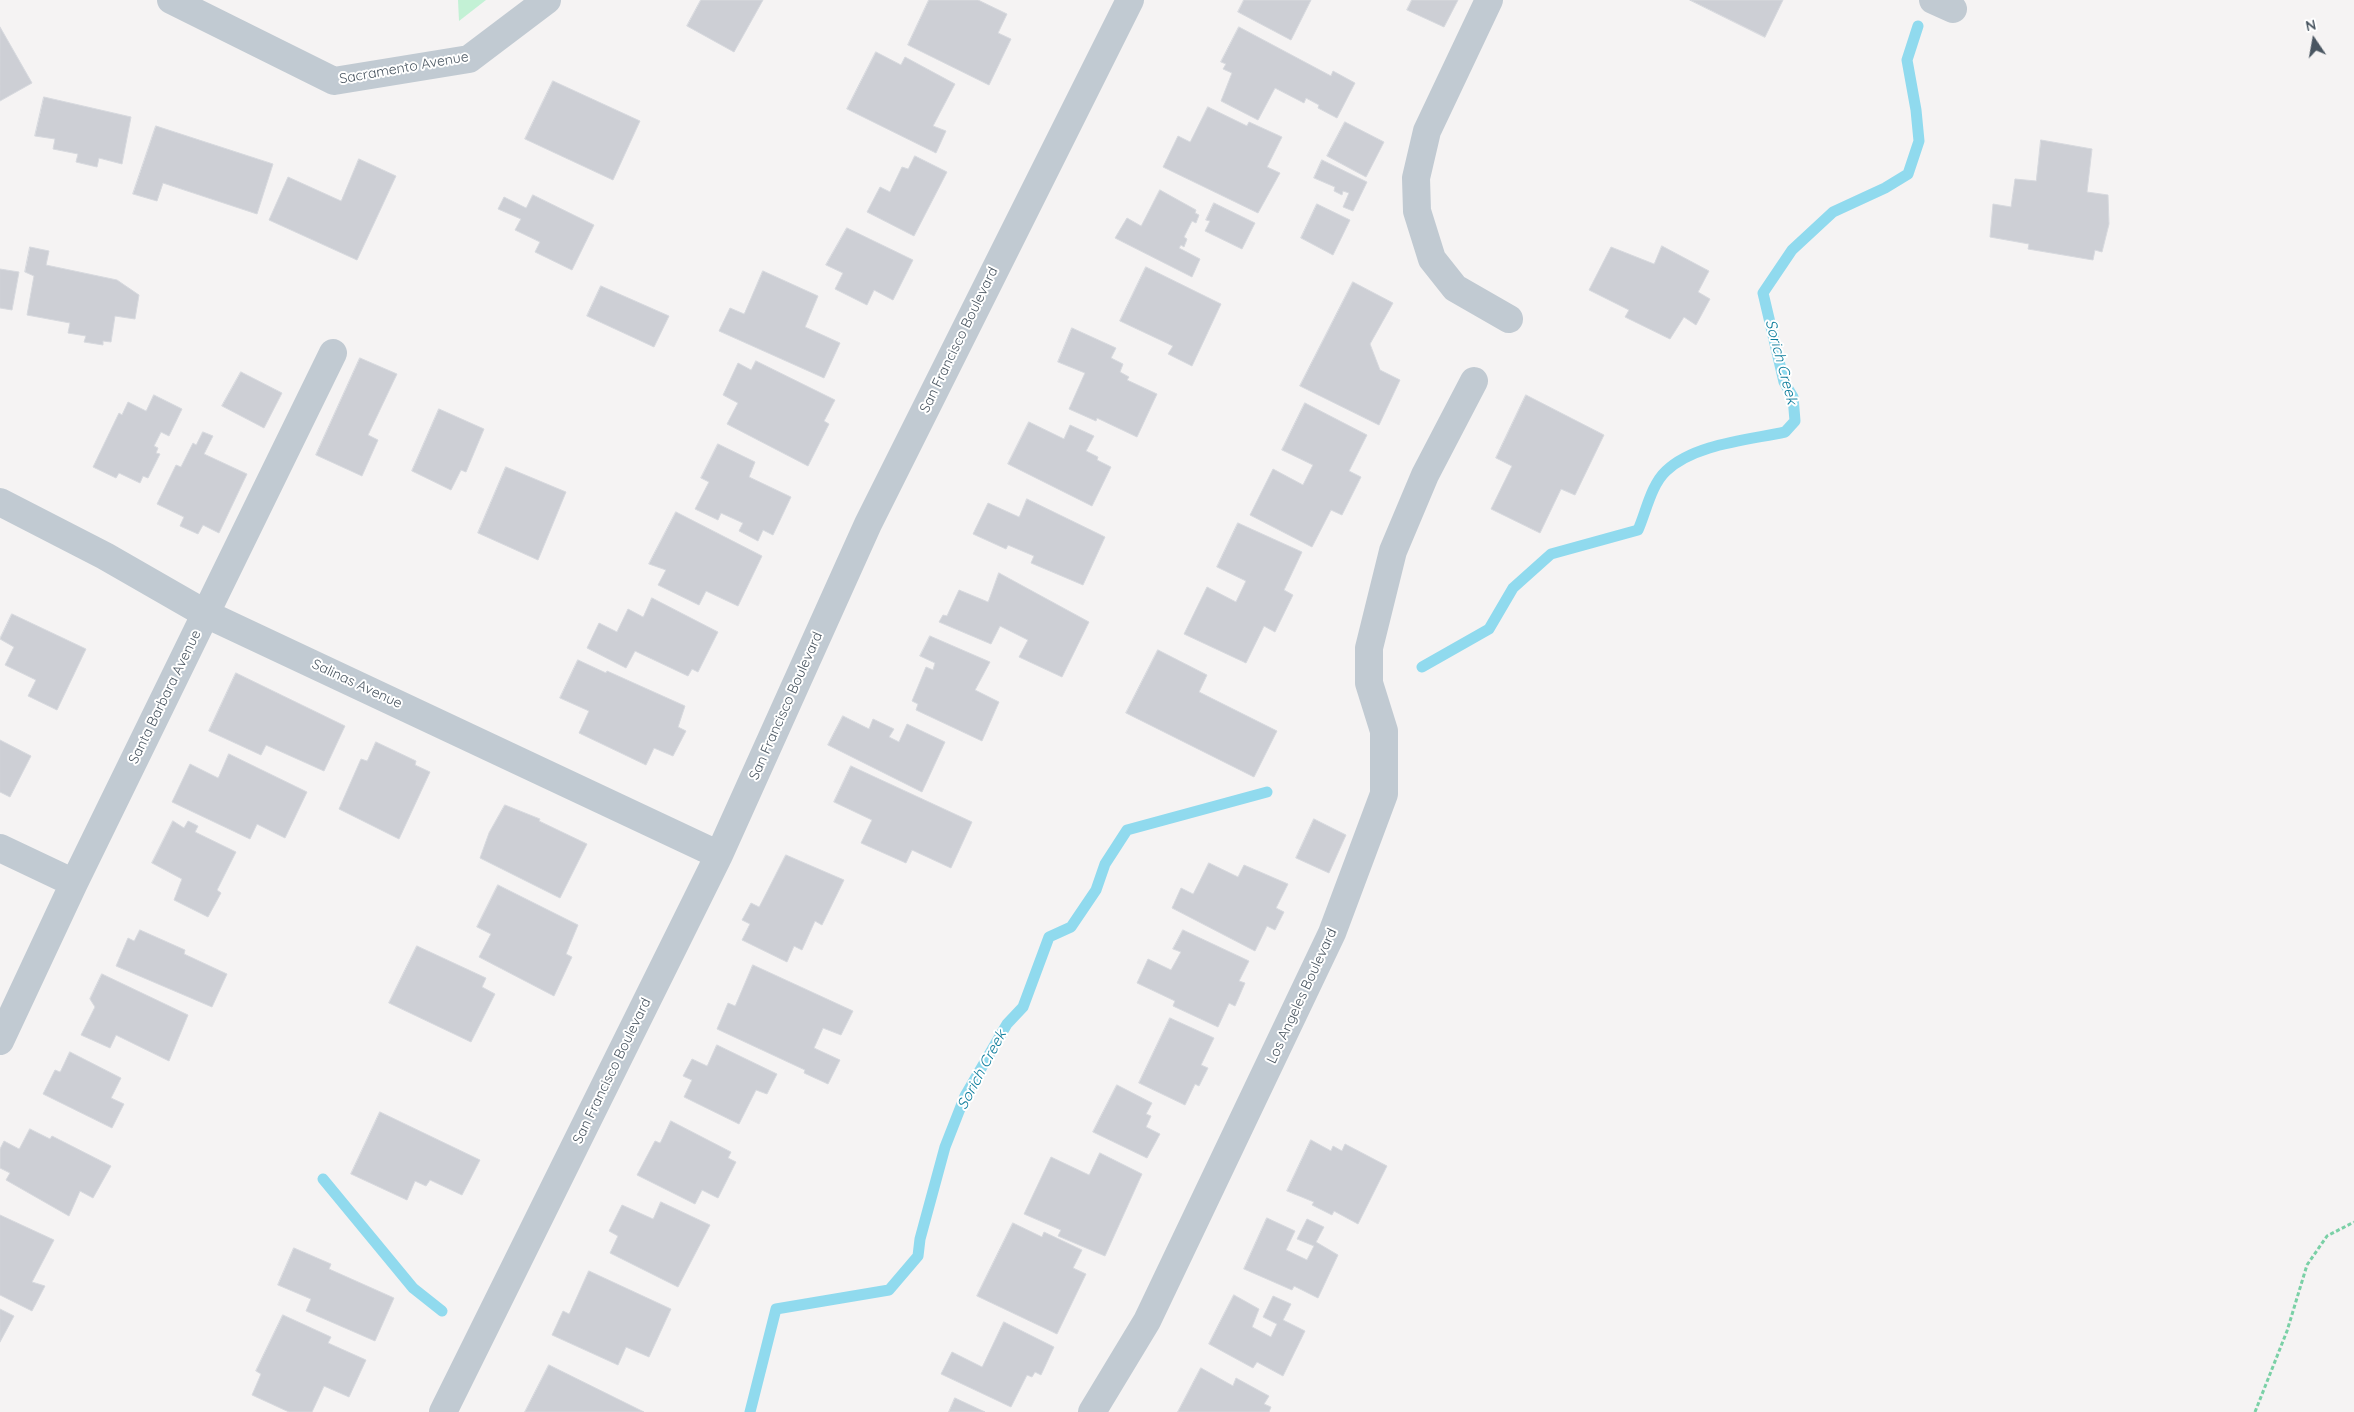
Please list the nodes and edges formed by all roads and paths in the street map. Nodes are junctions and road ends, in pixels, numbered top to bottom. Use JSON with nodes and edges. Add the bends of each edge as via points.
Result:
{"nodes":[{"id":1,"x":171,"y":0,"type":"edge"},
{"id":2,"x":547,"y":0,"type":"edge"},
{"id":3,"x":1130,"y":0,"type":"edge"},
{"id":4,"x":1490,"y":0,"type":"edge"},
{"id":5,"x":1509,"y":319,"type":"dead end"},
{"id":6,"x":333,"y":353,"type":"dead end"},
{"id":7,"x":1474,"y":381,"type":"dead end"},
{"id":8,"x":0,"y":502,"type":"edge"},
{"id":9,"x":206,"y":614,"type":"junction"},
{"id":10,"x":0,"y":848,"type":"edge"},
{"id":11,"x":719,"y":855,"type":"junction"},
{"id":12,"x":74,"y":883,"type":"junction"},
{"id":13,"x":0,"y":1041,"type":"edge"},
{"id":14,"x":2354,"y":1222,"type":"edge"},
{"id":15,"x":443,"y":1412,"type":"edge"},
{"id":16,"x":1092,"y":1412,"type":"edge"},
{"id":17,"x":2255,"y":1412,"type":"edge"}],
"edges":[{"from":1,"to":2,"type":"street","name":"Sacramento Avenue","via":[[334,81],[470,59]]},
{"from":3,"to":11,"type":"street","name":"San Francisco Boulevard","via":[[868,524]]},
{"from":4,"to":5,"type":"street","via":[[1427,131],[1416,178],[1417,210],[1432,259],[1455,288]]},
{"from":6,"to":9,"type":"street","name":"Santa Barbara Avenue"},
{"from":7,"to":16,"type":"street","name":"Los Angeles Boulevard","via":[[1425,475],[1393,551],[1369,648],[1369,683],[1384,731],[1384,794],[1328,942],[1147,1321]]},
{"from":8,"to":9,"type":"street","name":"Salinas Avenue","via":[[105,556]]},
{"from":9,"to":11,"type":"street","name":"Salinas Avenue"},
{"from":9,"to":12,"type":"street","name":"Santa Barbara Avenue"},
{"from":10,"to":12,"type":"street"},
{"from":11,"to":15,"type":"street","name":"San Francisco Boulevard"},
{"from":12,"to":13,"type":"street","name":"Santa Barbara Avenue"},
{"from":14,"to":17,"type":"path","via":[[2327,1236],[2307,1266],[2287,1331]]}]}
